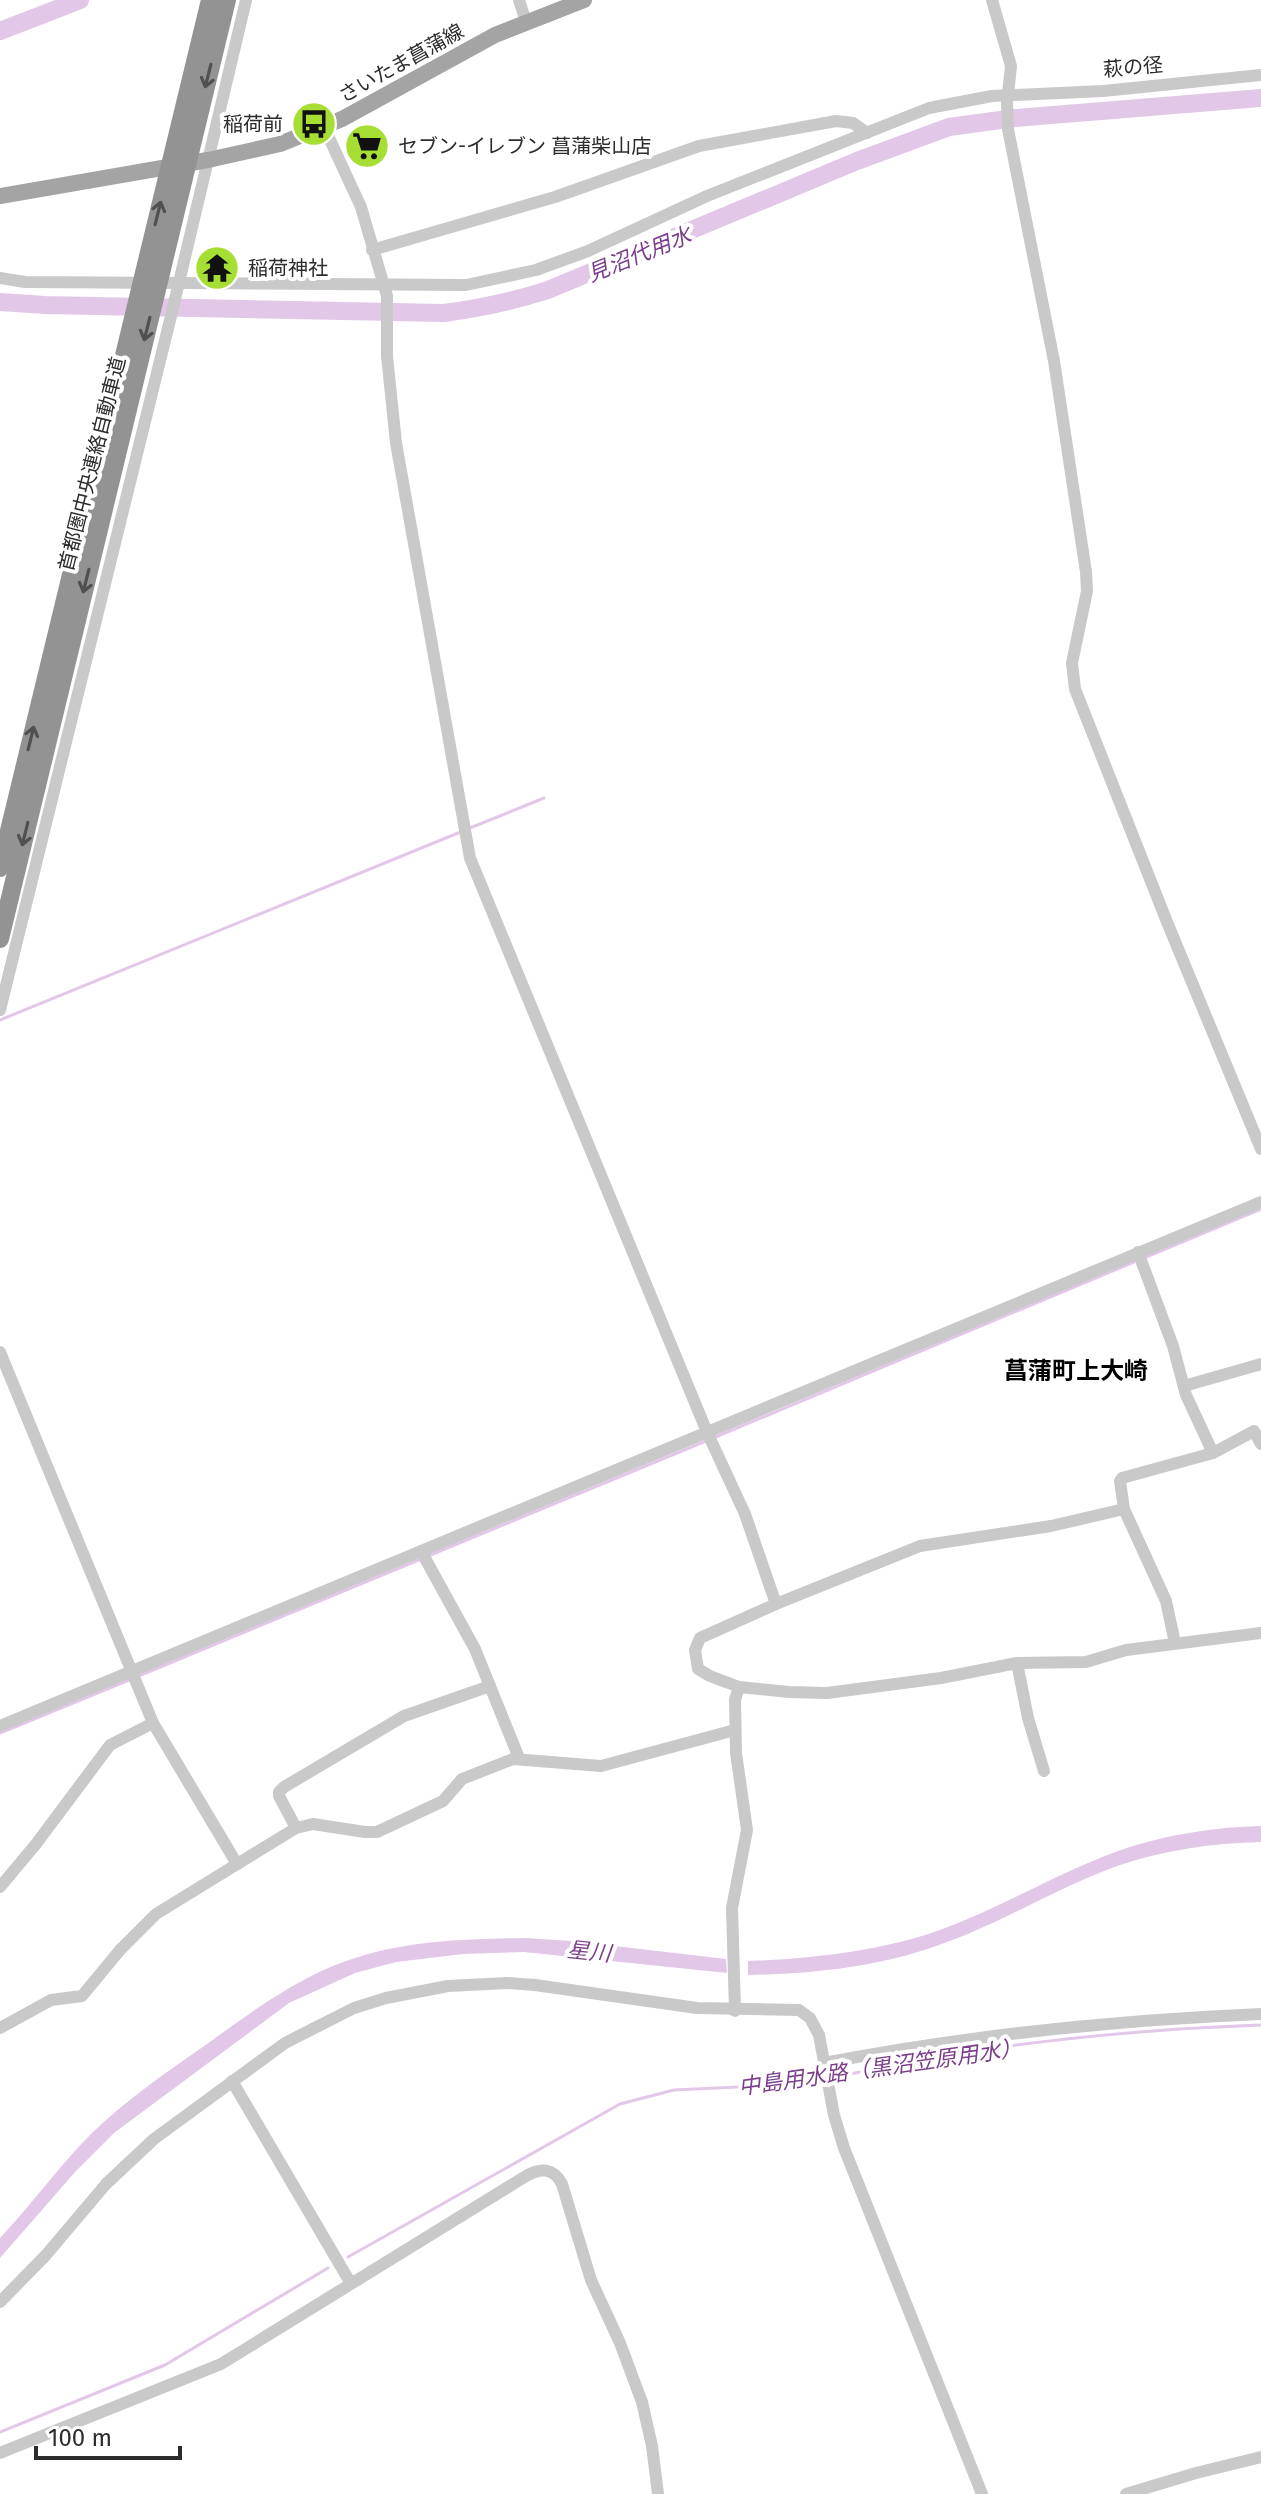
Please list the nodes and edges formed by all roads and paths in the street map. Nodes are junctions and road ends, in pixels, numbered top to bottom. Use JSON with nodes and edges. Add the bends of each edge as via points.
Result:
{"nodes":[{"id":1,"x":210,"y":0,"type":"edge"},
{"id":2,"x":227,"y":0,"type":"edge"},
{"id":3,"x":246,"y":0,"type":"edge"},
{"id":4,"x":519,"y":0,"type":"edge"},
{"id":5,"x":584,"y":0,"type":"edge"},
{"id":6,"x":992,"y":0,"type":"edge"},
{"id":7,"x":526,"y":22,"type":"junction"},
{"id":8,"x":1261,"y":75,"type":"edge"},
{"id":9,"x":1008,"y":96,"type":"junction"},
{"id":10,"x":324,"y":127,"type":"junction"},
{"id":11,"x":867,"y":133,"type":"junction"},
{"id":12,"x":208,"y":160,"type":"junction"},
{"id":13,"x":0,"y":196,"type":"edge"},
{"id":14,"x":372,"y":250,"type":"junction"},
{"id":15,"x":0,"y":278,"type":"edge"},
{"id":16,"x":178,"y":284,"type":"junction"},
{"id":17,"x":385,"y":290,"type":"junction"},
{"id":18,"x":0,"y":868,"type":"edge"},
{"id":19,"x":0,"y":939,"type":"edge"},
{"id":20,"x":0,"y":1010,"type":"edge"},
{"id":21,"x":1261,"y":1149,"type":"edge"},
{"id":22,"x":1261,"y":1202,"type":"edge"},
{"id":23,"x":1138,"y":1252,"type":"junction"},
{"id":24,"x":0,"y":1352,"type":"edge"},
{"id":25,"x":1261,"y":1364,"type":"edge"},
{"id":26,"x":1184,"y":1386,"type":"junction"},
{"id":27,"x":707,"y":1432,"type":"junction"},
{"id":28,"x":1261,"y":1444,"type":"edge"},
{"id":29,"x":1213,"y":1453,"type":"junction"},
{"id":30,"x":1124,"y":1509,"type":"junction"},
{"id":31,"x":421,"y":1551,"type":"junction"},
{"id":32,"x":776,"y":1604,"type":"junction"},
{"id":33,"x":1261,"y":1633,"type":"edge"},
{"id":34,"x":1175,"y":1643,"type":"junction"},
{"id":35,"x":1017,"y":1663,"type":"junction"},
{"id":36,"x":131,"y":1671,"type":"junction"},
{"id":37,"x":490,"y":1686,"type":"junction"},
{"id":38,"x":739,"y":1687,"type":"junction"},
{"id":39,"x":153,"y":1723,"type":"junction"},
{"id":40,"x":0,"y":1726,"type":"edge"},
{"id":41,"x":735,"y":1730,"type":"junction"},
{"id":42,"x":519,"y":1758,"type":"junction"},
{"id":43,"x":1044,"y":1771,"type":"dead end"},
{"id":44,"x":296,"y":1828,"type":"junction"},
{"id":45,"x":237,"y":1864,"type":"junction"},
{"id":46,"x":0,"y":1887,"type":"edge"},
{"id":47,"x":735,"y":2011,"type":"junction"},
{"id":48,"x":1261,"y":2014,"type":"edge"},
{"id":49,"x":0,"y":2028,"type":"edge"},
{"id":50,"x":826,"y":2073,"type":"junction"},
{"id":51,"x":232,"y":2081,"type":"junction"},
{"id":52,"x":350,"y":2282,"type":"junction"},
{"id":53,"x":0,"y":2302,"type":"edge"},
{"id":54,"x":0,"y":2453,"type":"edge"},
{"id":55,"x":1261,"y":2457,"type":"edge"},
{"id":56,"x":658,"y":2494,"type":"edge"},
{"id":57,"x":982,"y":2494,"type":"edge"},
{"id":58,"x":1126,"y":2494,"type":"edge"}],
"edges":[{"from":18,"to":1,"type":"highway","name":"首都圏中央連絡自動車道","one_way":true,"bridge":true},
{"from":2,"to":19,"type":"highway","name":"首都圏中央連絡自動車道","one_way":true,"bridge":true},
{"from":3,"to":12,"type":"street"},
{"from":4,"to":7,"type":"street"},
{"from":5,"to":7,"type":"main road","name":"さいたま菖蒲線"},
{"from":6,"to":9,"type":"street","via":[[1011,66]]},
{"from":7,"to":10,"type":"main road","name":"さいたま菖蒲線"},
{"from":8,"to":9,"type":"street","name":"萩の径"},
{"from":9,"to":11,"type":"street","name":"萩の径","via":[[929,108]]},
{"from":9,"to":21,"type":"street","via":[[1008,125],[1054,361],[1086,572],[1072,663],[1075,689]]},
{"from":10,"to":12,"type":"main road","name":"さいたま菖蒲線","via":[[280,144]]},
{"from":10,"to":14,"type":"street","via":[[361,207]]},
{"from":11,"to":14,"type":"street","via":[[853,123],[836,121],[699,146],[555,197]]},
{"from":11,"to":17,"type":"street","name":"萩の径","via":[[536,270],[466,285]]},
{"from":12,"to":13,"type":"main road","name":"さいたま菖蒲線"},
{"from":12,"to":16,"type":"street"},
{"from":14,"to":17,"type":"street"},
{"from":15,"to":16,"type":"street","name":"萩の径"},
{"from":16,"to":17,"type":"street","name":"萩の径"},
{"from":16,"to":20,"type":"street"},
{"from":17,"to":27,"type":"street","via":[[396,443],[470,858]]},
{"from":22,"to":23,"type":"street"},
{"from":23,"to":26,"type":"street"},
{"from":23,"to":27,"type":"street"},
{"from":24,"to":36,"type":"street"},
{"from":25,"to":26,"type":"street"},
{"from":26,"to":29,"type":"street"},
{"from":27,"to":31,"type":"street"},
{"from":27,"to":32,"type":"street","via":[[745,1514]]},
{"from":28,"to":29,"type":"street","via":[[1254,1431]]},
{"from":29,"to":30,"type":"street","via":[[1122,1478]]},
{"from":30,"to":32,"type":"street","via":[[920,1546]]},
{"from":30,"to":34,"type":"street","via":[[1166,1601]]},
{"from":31,"to":36,"type":"street"},
{"from":31,"to":37,"type":"street"},
{"from":32,"to":38,"type":"street","via":[[712,1631],[695,1644],[698,1669]]},
{"from":33,"to":34,"type":"street"},
{"from":34,"to":35,"type":"street","via":[[1086,1662]]},
{"from":35,"to":38,"type":"street","via":[[827,1693]]},
{"from":35,"to":43,"type":"street"},
{"from":36,"to":39,"type":"street"},
{"from":36,"to":40,"type":"street"},
{"from":37,"to":42,"type":"street"},
{"from":37,"to":44,"type":"street","via":[[404,1716],[284,1787],[279,1796]]},
{"from":38,"to":41,"type":"street"},
{"from":39,"to":45,"type":"street"},
{"from":39,"to":46,"type":"street","via":[[110,1745]]},
{"from":41,"to":42,"type":"street","via":[[601,1766]]},
{"from":41,"to":47,"type":"street","via":[[747,1830],[732,1908]]},
{"from":42,"to":44,"type":"street","via":[[462,1779],[443,1801],[377,1832],[313,1824]]},
{"from":44,"to":45,"type":"street"},
{"from":45,"to":49,"type":"street","via":[[156,1914],[82,1996],[51,2000]]},
{"from":47,"to":50,"type":"street","via":[[805,2014],[819,2035]]},
{"from":47,"to":51,"type":"street","via":[[535,1985],[448,1986],[386,1998],[329,2019]]},
{"from":48,"to":50,"type":"street","via":[[1087,2027]]},
{"from":50,"to":57,"type":"street","via":[[844,2148]]},
{"from":51,"to":52,"type":"street"},
{"from":51,"to":53,"type":"street","via":[[129,2161]]},
{"from":52,"to":54,"type":"street","via":[[221,2364]]},
{"from":52,"to":56,"type":"street","via":[[534,2171],[554,2173],[642,2402]]},
{"from":55,"to":58,"type":"street"}]}
